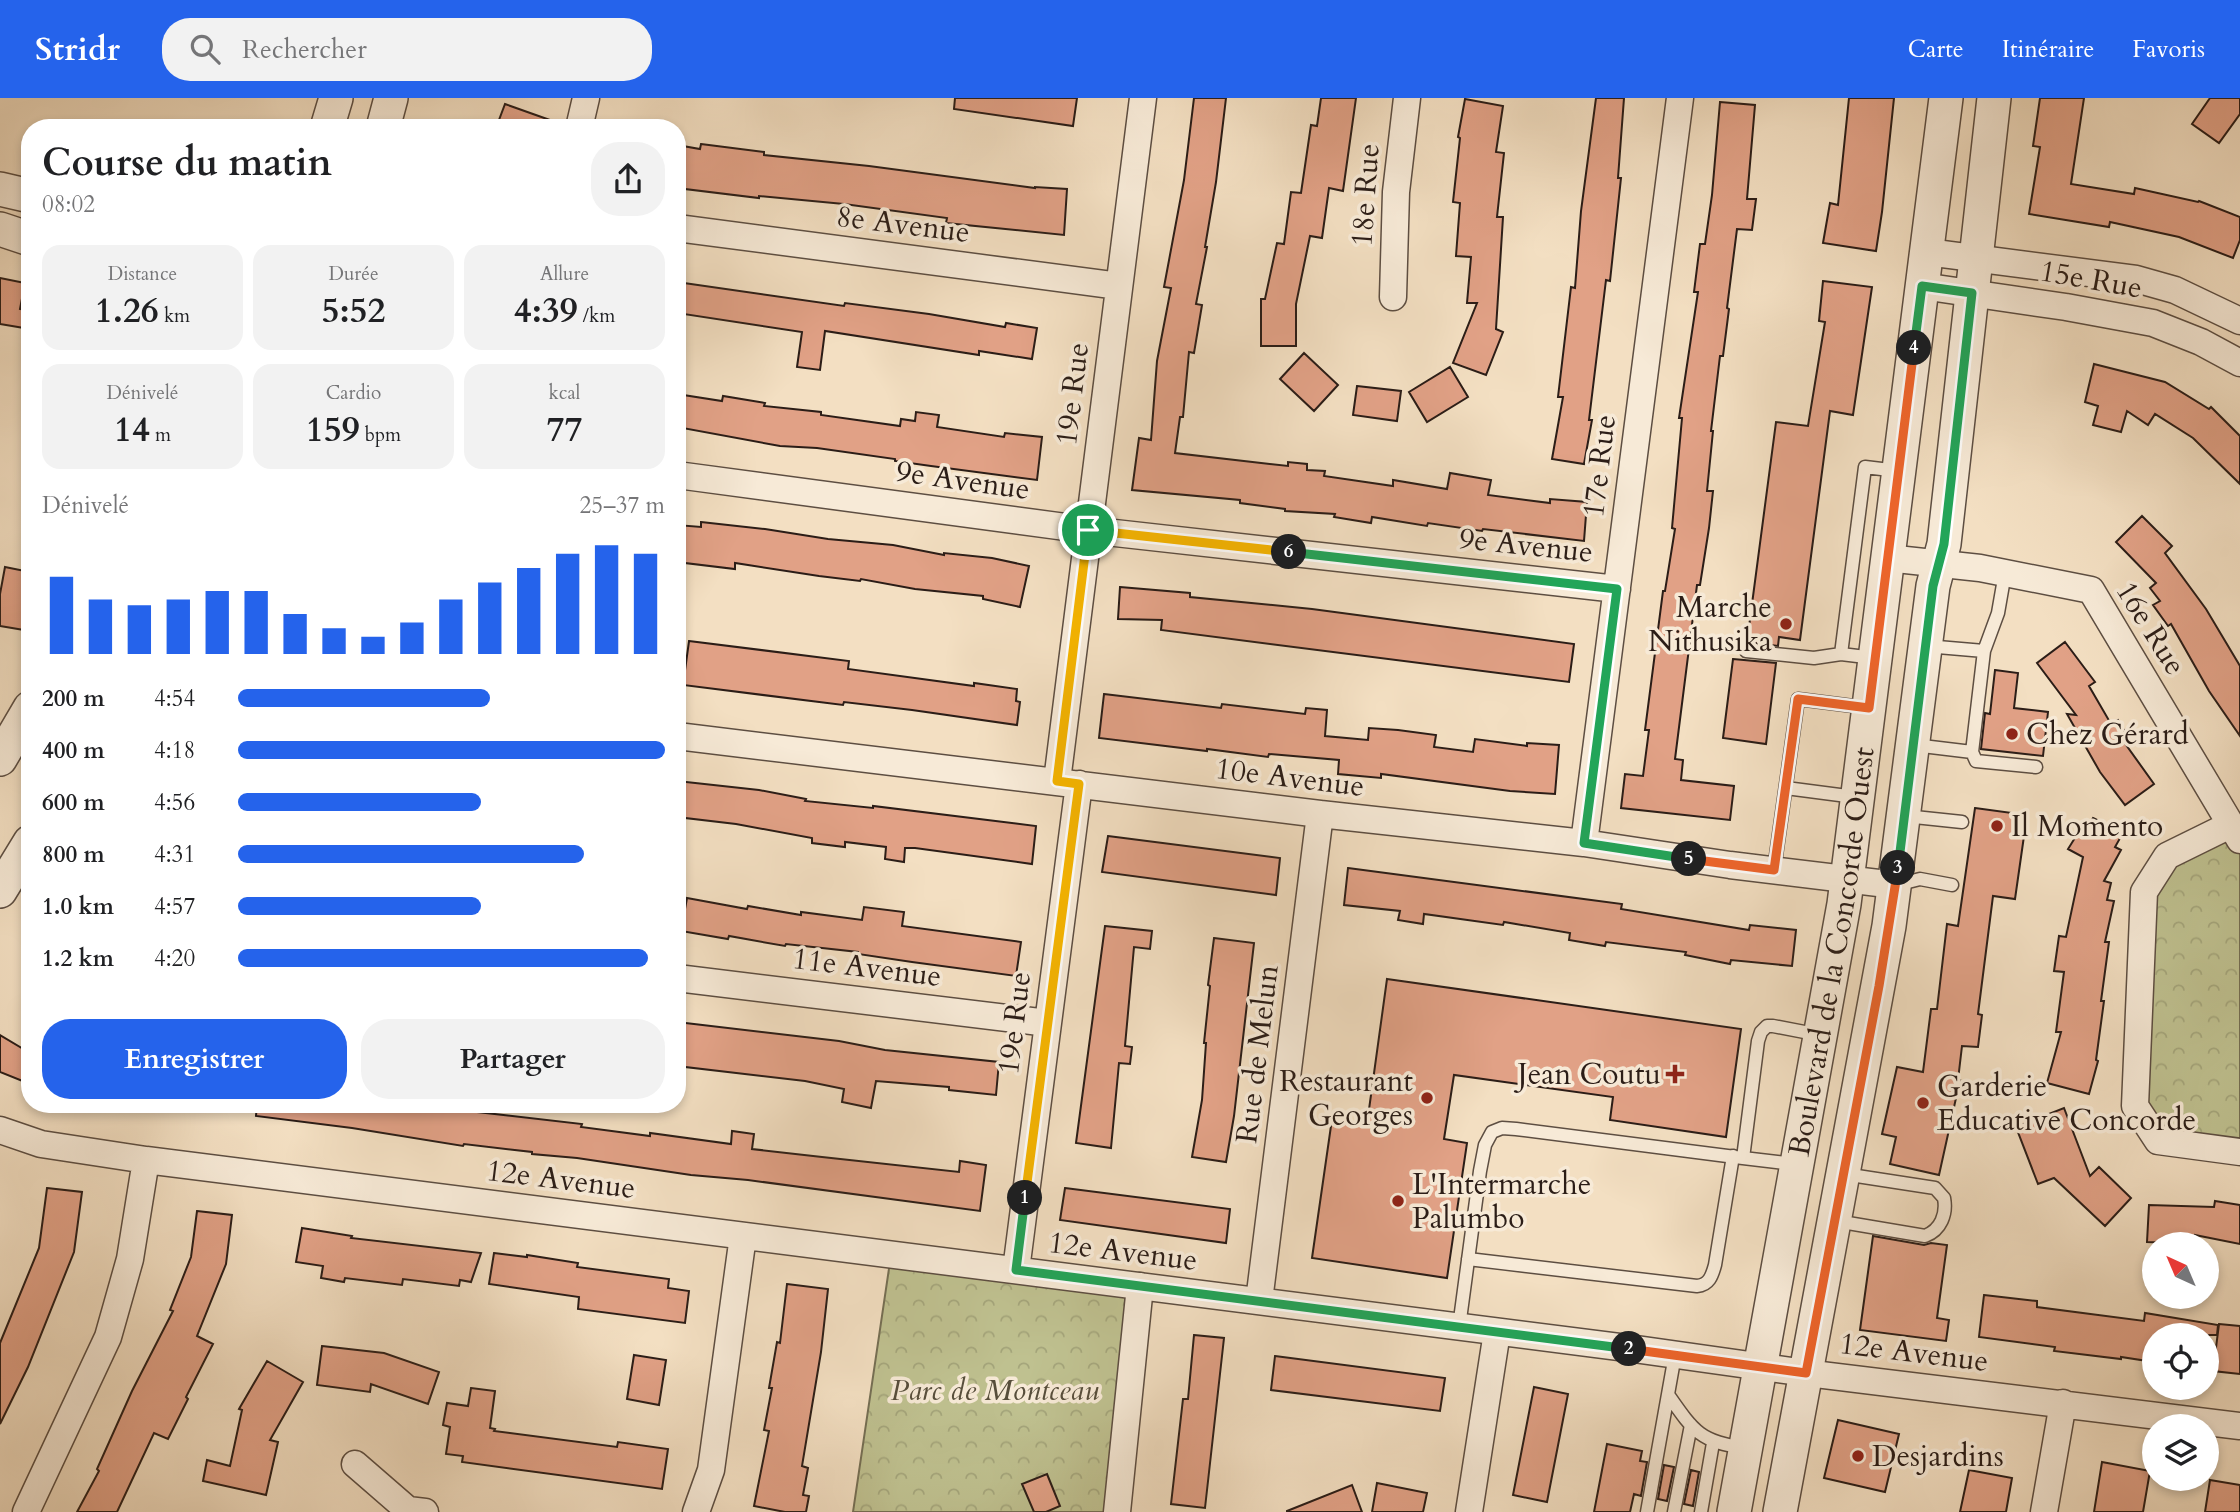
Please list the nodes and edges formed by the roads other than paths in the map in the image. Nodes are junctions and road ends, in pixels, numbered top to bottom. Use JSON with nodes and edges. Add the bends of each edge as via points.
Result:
{"nodes":[{"id":1,"x":336,"y":98,"type":"edge"},
{"id":2,"x":391,"y":98,"type":"edge"},
{"id":3,"x":586,"y":98,"type":"edge"},
{"id":4,"x":1143,"y":98,"type":"edge"},
{"id":5,"x":1407,"y":98,"type":"edge"},
{"id":6,"x":1680,"y":98,"type":"edge"},
{"id":7,"x":1946,"y":98,"type":"edge"},
{"id":8,"x":1994,"y":98,"type":"edge"},
{"id":9,"x":330,"y":119,"type":"edge"},
{"id":10,"x":385,"y":119,"type":"edge"},
{"id":11,"x":581,"y":119,"type":"edge"},
{"id":12,"x":0,"y":188,"type":"edge"},
{"id":13,"x":21,"y":194,"type":"edge"},
{"id":14,"x":0,"y":229,"type":"edge"},
{"id":15,"x":686,"y":230,"type":"edge"},
{"id":16,"x":21,"y":236,"type":"edge"},
{"id":17,"x":1927,"y":253,"type":"junction"},
{"id":18,"x":1976,"y":258,"type":"junction"},
{"id":19,"x":1119,"y":286,"type":"junction"},
{"id":20,"x":1922,"y":286,"type":"junction"},
{"id":21,"x":1972,"y":293,"type":"junction"},
{"id":22,"x":1393,"y":297,"type":"dead end"},
{"id":23,"x":2240,"y":321,"type":"edge"},
{"id":24,"x":2240,"y":363,"type":"edge"},
{"id":25,"x":1898,"y":471,"type":"junction"},
{"id":26,"x":686,"y":476,"type":"edge"},
{"id":27,"x":1088,"y":530,"type":"junction"},
{"id":28,"x":1887,"y":558,"type":"junction"},
{"id":29,"x":1939,"y":563,"type":"junction"},
{"id":30,"x":2005,"y":573,"type":"junction"},
{"id":31,"x":1617,"y":589,"type":"junction"},
{"id":32,"x":1926,"y":646,"type":"junction"},
{"id":33,"x":1746,"y":651,"type":"dead end"},
{"id":34,"x":1984,"y":651,"type":"junction"},
{"id":35,"x":1841,"y":654,"type":"junction"},
{"id":36,"x":1875,"y":658,"type":"junction"},
{"id":37,"x":1869,"y":708,"type":"junction"},
{"id":38,"x":21,"y":723,"type":"edge"},
{"id":39,"x":686,"y":737,"type":"edge"},
{"id":40,"x":1913,"y":746,"type":"junction"},
{"id":41,"x":1972,"y":751,"type":"junction"},
{"id":42,"x":0,"y":759,"type":"edge"},
{"id":43,"x":2036,"y":767,"type":"dead end"},
{"id":44,"x":1068,"y":782,"type":"junction"},
{"id":45,"x":1786,"y":788,"type":"junction"},
{"id":46,"x":1858,"y":797,"type":"junction"},
{"id":47,"x":1320,"y":814,"type":"junction"},
{"id":48,"x":1904,"y":816,"type":"junction"},
{"id":49,"x":1962,"y":822,"type":"dead end"},
{"id":50,"x":2235,"y":832,"type":"edge"},
{"id":51,"x":1584,"y":843,"type":"junction"},
{"id":52,"x":21,"y":860,"type":"edge"},
{"id":53,"x":1774,"y":870,"type":"junction"},
{"id":54,"x":1847,"y":879,"type":"junction"},
{"id":55,"x":1895,"y":885,"type":"junction"},
{"id":56,"x":1952,"y":885,"type":"dead end"},
{"id":57,"x":0,"y":891,"type":"edge"},
{"id":58,"x":686,"y":979,"type":"edge"},
{"id":59,"x":1048,"y":1023,"type":"junction"},
{"id":60,"x":1820,"y":1035,"type":"junction"},
{"id":61,"x":0,"y":1130,"type":"edge"},
{"id":62,"x":2240,"y":1152,"type":"edge"},
{"id":63,"x":1738,"y":1157,"type":"junction"},
{"id":64,"x":146,"y":1160,"type":"junction"},
{"id":65,"x":1798,"y":1165,"type":"junction"},
{"id":66,"x":1844,"y":1174,"type":"junction"},
{"id":67,"x":1835,"y":1221,"type":"junction"},
{"id":68,"x":743,"y":1236,"type":"junction"},
{"id":69,"x":1468,"y":1259,"type":"junction"},
{"id":70,"x":1016,"y":1270,"type":"junction"},
{"id":71,"x":1140,"y":1286,"type":"junction"},
{"id":72,"x":1259,"y":1301,"type":"junction"},
{"id":73,"x":1459,"y":1327,"type":"junction"},
{"id":74,"x":1497,"y":1332,"type":"junction"},
{"id":75,"x":1675,"y":1355,"type":"junction"},
{"id":76,"x":1760,"y":1367,"type":"junction"},
{"id":77,"x":1806,"y":1373,"type":"junction"},
{"id":78,"x":1669,"y":1396,"type":"junction"},
{"id":79,"x":2063,"y":1403,"type":"junction"},
{"id":80,"x":1691,"y":1425,"type":"junction"},
{"id":81,"x":2240,"y":1426,"type":"edge"},
{"id":82,"x":1729,"y":1446,"type":"junction"},
{"id":83,"x":355,"y":1464,"type":"dead end"},
{"id":84,"x":26,"y":1512,"type":"edge"},
{"id":85,"x":425,"y":1512,"type":"edge"},
{"id":86,"x":696,"y":1512,"type":"edge"},
{"id":87,"x":1117,"y":1512,"type":"edge"},
{"id":88,"x":1469,"y":1512,"type":"edge"},
{"id":89,"x":1647,"y":1512,"type":"edge"},
{"id":90,"x":1674,"y":1512,"type":"edge"},
{"id":91,"x":1701,"y":1512,"type":"edge"},
{"id":92,"x":1734,"y":1512,"type":"edge"},
{"id":93,"x":1780,"y":1512,"type":"edge"},
{"id":94,"x":2044,"y":1512,"type":"edge"}],
"edges":[{"from":1,"to":9,"type":"street"},
{"from":2,"to":10,"type":"street"},
{"from":3,"to":11,"type":"street"},
{"from":4,"to":19,"type":"street","name":"19e Rue"},
{"from":5,"to":22,"type":"street","name":"18e Rue","via":[[1396,192]]},
{"from":6,"to":31,"type":"street","name":"17e Rue"},
{"from":7,"to":17,"type":"street","name":"Boulevard de la Concorde Ouest"},
{"from":8,"to":18,"type":"street","name":"Boulevard de la Concorde Ouest"},
{"from":12,"to":13,"type":"street"},
{"from":14,"to":16,"type":"street"},
{"from":15,"to":19,"type":"street","name":"8e Avenue"},
{"from":17,"to":18,"type":"street","name":"15e Rue"},
{"from":17,"to":20,"type":"street","name":"Boulevard de la Concorde Ouest"},
{"from":18,"to":21,"type":"street","name":"Boulevard de la Concorde Ouest"},
{"from":18,"to":23,"type":"street","name":"15e Rue","via":[[2151,283]]},
{"from":19,"to":27,"type":"street","name":"19e Rue"},
{"from":20,"to":21,"type":"street","name":"15e Rue"},
{"from":20,"to":25,"type":"street","name":"Boulevard de la Concorde Ouest"},
{"from":21,"to":24,"type":"street","name":"15e Rue","via":[[2153,323]]},
{"from":21,"to":29,"type":"street","name":"Boulevard de la Concorde Ouest"},
{"from":25,"to":28,"type":"street","name":"Boulevard de la Concorde Ouest"},
{"from":25,"to":35,"type":"lane","via":[[1865,467]]},
{"from":26,"to":27,"type":"street","name":"9e Avenue"},
{"from":27,"to":31,"type":"street","name":"9e Avenue"},
{"from":27,"to":44,"type":"street","name":"19e Rue"},
{"from":28,"to":29,"type":"street","name":"16e Rue"},
{"from":28,"to":36,"type":"street","name":"Boulevard de la Concorde Ouest"},
{"from":29,"to":30,"type":"street","name":"16e Rue"},
{"from":29,"to":32,"type":"street","name":"Boulevard de la Concorde Ouest"},
{"from":30,"to":34,"type":"lane","via":[[1998,613]]},
{"from":30,"to":50,"type":"street","name":"16e Rue","via":[[2091,590]]},
{"from":31,"to":51,"type":"street","name":"17e Rue"},
{"from":32,"to":34,"type":"lane"},
{"from":32,"to":40,"type":"street","name":"Boulevard de la Concorde Ouest"},
{"from":33,"to":35,"type":"lane","via":[[1814,658]]},
{"from":34,"to":41,"type":"lane"},
{"from":35,"to":36,"type":"lane"},
{"from":36,"to":37,"type":"street","name":"Boulevard de la Concorde Ouest"},
{"from":37,"to":45,"type":"lane","via":[[1798,699]]},
{"from":37,"to":46,"type":"street","name":"Boulevard de la Concorde Ouest"},
{"from":38,"to":42,"type":"street"},
{"from":39,"to":44,"type":"street","name":"10e Avenue"},
{"from":40,"to":41,"type":"lane"},
{"from":40,"to":48,"type":"street","name":"Boulevard de la Concorde Ouest"},
{"from":41,"to":43,"type":"lane","via":[[1976,761]]},
{"from":44,"to":47,"type":"street","name":"10e Avenue"},
{"from":44,"to":59,"type":"street","name":"19e Rue"},
{"from":45,"to":46,"type":"lane"},
{"from":45,"to":53,"type":"lane"},
{"from":46,"to":54,"type":"street","name":"Boulevard de la Concorde Ouest"},
{"from":47,"to":51,"type":"street","name":"10e Avenue"},
{"from":47,"to":72,"type":"street","name":"Rue de Melun"},
{"from":48,"to":49,"type":"lane"},
{"from":48,"to":55,"type":"street","name":"Boulevard de la Concorde Ouest"},
{"from":50,"to":62,"type":"street","via":[[2167,856],[2144,892],[2134,1106],[2158,1141]]},
{"from":51,"to":53,"type":"street","name":"10e Avenue"},
{"from":52,"to":57,"type":"street"},
{"from":53,"to":54,"type":"street","name":"10e Avenue"},
{"from":54,"to":55,"type":"street","name":"10e Avenue"},
{"from":54,"to":60,"type":"street","name":"Boulevard de la Concorde Ouest"},
{"from":55,"to":56,"type":"lane","via":[[1920,879]]},
{"from":55,"to":66,"type":"street","name":"Boulevard de la Concorde Ouest"},
{"from":58,"to":59,"type":"street","name":"11e Avenue"},
{"from":59,"to":70,"type":"street","name":"19e Rue"},
{"from":60,"to":63,"type":"lane","via":[[1773,1026],[1763,1030]]},
{"from":60,"to":65,"type":"street","name":"Boulevard de la Concorde Ouest"},
{"from":61,"to":64,"type":"street","name":"12e Avenue","via":[[41,1144]]},
{"from":63,"to":65,"type":"lane"},
{"from":63,"to":69,"type":"lane","via":[[1715,1265],[1705,1284]]},
{"from":63,"to":69,"type":"lane","via":[[1496,1130],[1488,1137],[1482,1158]]},
{"from":64,"to":68,"type":"street","name":"12e Avenue"},
{"from":64,"to":84,"type":"street","via":[[130,1259],[108,1337]]},
{"from":65,"to":76,"type":"street","name":"Boulevard de la Concorde Ouest"},
{"from":66,"to":67,"type":"street","name":"Boulevard de la Concorde Ouest"},
{"from":66,"to":67,"type":"lane","via":[[1935,1188],[1944,1198],[1944,1217],[1935,1232],[1925,1236]]},
{"from":67,"to":77,"type":"street","name":"Boulevard de la Concorde Ouest"},
{"from":68,"to":70,"type":"street","name":"12e Avenue"},
{"from":68,"to":86,"type":"street","via":[[710,1469]]},
{"from":69,"to":73,"type":"lane"},
{"from":70,"to":71,"type":"street","name":"12e Avenue"},
{"from":71,"to":72,"type":"street","name":"12e Avenue"},
{"from":71,"to":87,"type":"street"},
{"from":72,"to":73,"type":"street","name":"12e Avenue"},
{"from":73,"to":74,"type":"street","name":"12e Avenue"},
{"from":74,"to":75,"type":"street","name":"12e Avenue"},
{"from":74,"to":88,"type":"street"},
{"from":75,"to":76,"type":"street","name":"12e Avenue"},
{"from":75,"to":78,"type":"lane"},
{"from":76,"to":77,"type":"street","name":"12e Avenue"},
{"from":76,"to":82,"type":"street","name":"Boulevard de la Concorde Ouest"},
{"from":77,"to":79,"type":"street","name":"12e Avenue"},
{"from":77,"to":93,"type":"street","name":"Boulevard de la Concorde Ouest"},
{"from":78,"to":80,"type":"lane"},
{"from":78,"to":89,"type":"lane"},
{"from":79,"to":81,"type":"street","name":"12e Avenue"},
{"from":79,"to":94,"type":"street"},
{"from":80,"to":82,"type":"lane"},
{"from":80,"to":90,"type":"lane"},
{"from":82,"to":91,"type":"lane"},
{"from":82,"to":92,"type":"street","name":"Boulevard de la Concorde Ouest"},
{"from":83,"to":85,"type":"street","via":[[408,1510]]}]}
